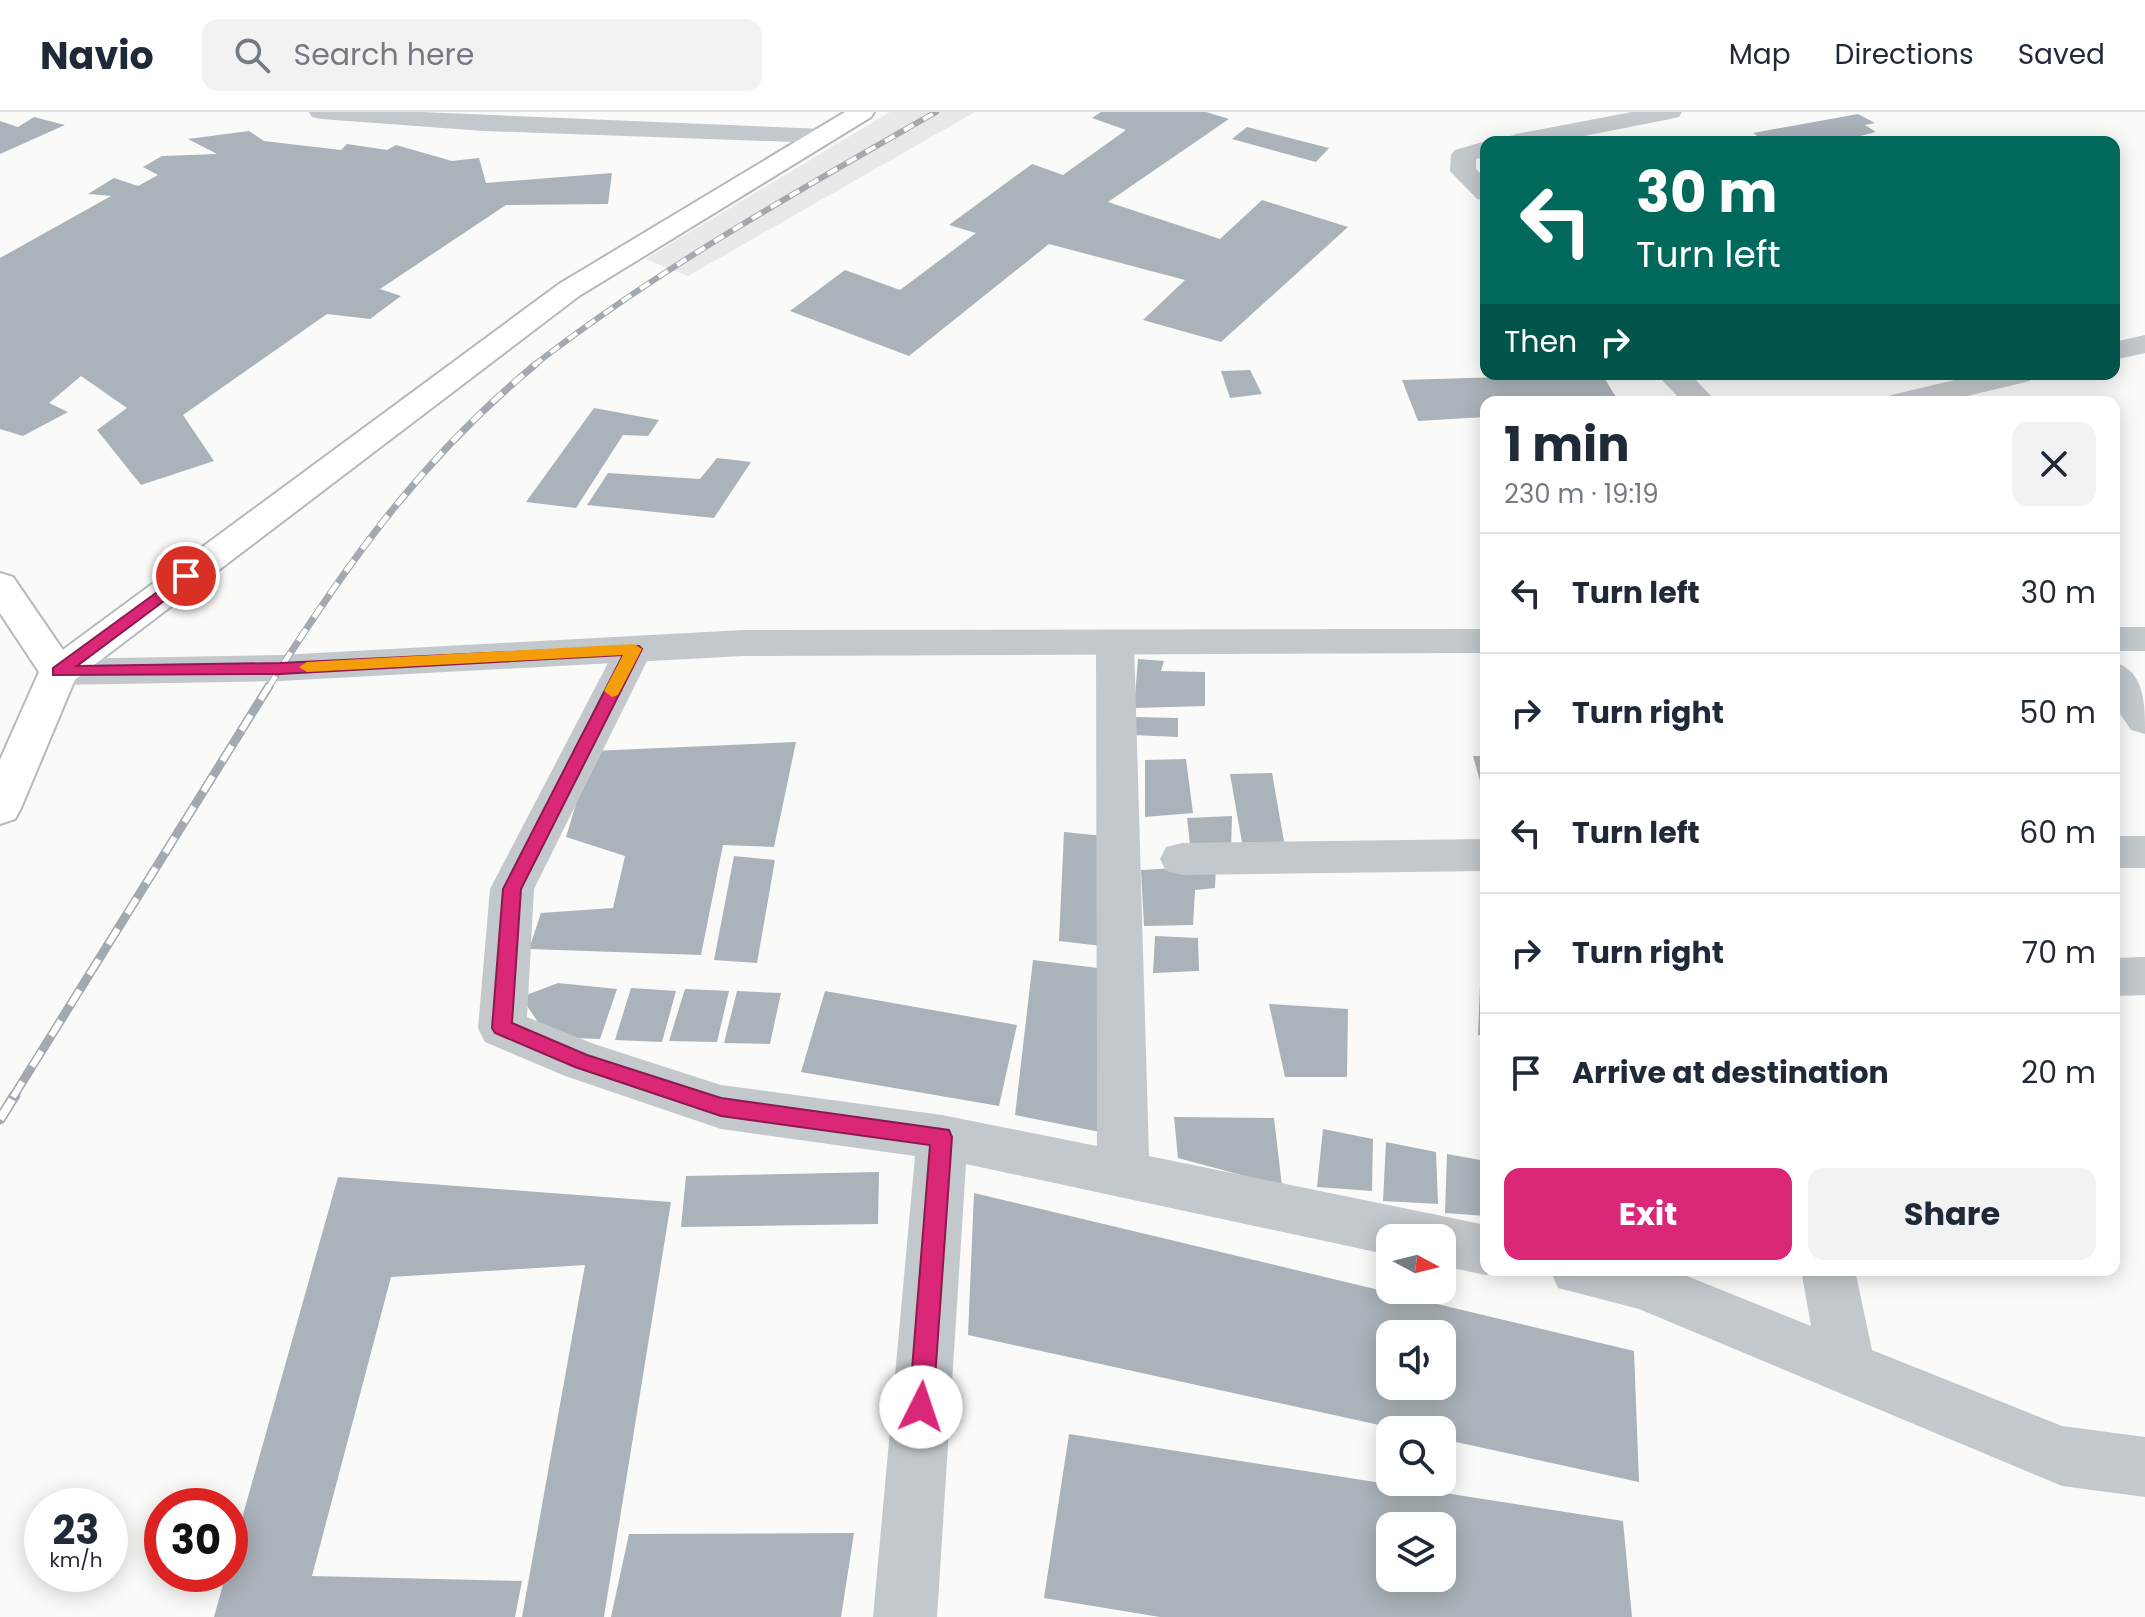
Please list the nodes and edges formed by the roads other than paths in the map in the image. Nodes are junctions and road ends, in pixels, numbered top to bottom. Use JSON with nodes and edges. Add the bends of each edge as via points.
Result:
{"nodes":[{"id":1,"x":321,"y":112,"type":"edge"},
{"id":2,"x":862,"y":112,"type":"edge"},
{"id":3,"x":1670,"y":112,"type":"edge"},
{"id":4,"x":822,"y":136,"type":"junction"},
{"id":5,"x":1547,"y":136,"type":"edge"},
{"id":6,"x":1480,"y":151,"type":"edge"},
{"id":7,"x":1480,"y":187,"type":"edge"},
{"id":8,"x":2145,"y":344,"type":"edge"},
{"id":9,"x":2120,"y":350,"type":"edge"},
{"id":10,"x":1678,"y":380,"type":"edge"},
{"id":11,"x":1994,"y":380,"type":"edge"},
{"id":12,"x":1695,"y":396,"type":"edge"},
{"id":13,"x":1927,"y":396,"type":"edge"},
{"id":14,"x":0,"y":585,"type":"edge"},
{"id":15,"x":2120,"y":639,"type":"edge"},
{"id":16,"x":2145,"y":639,"type":"edge"},
{"id":17,"x":1480,"y":641,"type":"edge"},
{"id":18,"x":1115,"y":642,"type":"junction"},
{"id":19,"x":634,"y":649,"type":"junction"},
{"id":20,"x":59,"y":672,"type":"junction"},
{"id":21,"x":2120,"y":684,"type":"edge"},
{"id":22,"x":2145,"y":720,"type":"edge"},
{"id":23,"x":0,"y":808,"type":"edge"},
{"id":24,"x":2120,"y":852,"type":"edge"},
{"id":25,"x":2145,"y":852,"type":"edge"},
{"id":26,"x":1480,"y":855,"type":"edge"},
{"id":27,"x":1182,"y":859,"type":"dead end"},
{"id":28,"x":2145,"y":976,"type":"edge"},
{"id":29,"x":2120,"y":977,"type":"edge"},
{"id":30,"x":942,"y":1137,"type":"junction"},
{"id":31,"x":1123,"y":1173,"type":"junction"},
{"id":32,"x":1376,"y":1227,"type":"edge"},
{"id":33,"x":1456,"y":1244,"type":"edge"},
{"id":34,"x":1480,"y":1249,"type":"edge"},
{"id":35,"x":1605,"y":1276,"type":"edge"},
{"id":36,"x":1829,"y":1276,"type":"edge"},
{"id":37,"x":1847,"y":1368,"type":"junction"},
{"id":38,"x":2145,"y":1467,"type":"edge"},
{"id":39,"x":905,"y":1617,"type":"edge"}],
"edges":[{"from":1,"to":4,"type":"street","via":[[484,124]]},
{"from":2,"to":4,"type":"main road"},
{"from":3,"to":5,"type":"street"},
{"from":4,"to":20,"type":"main road","via":[[569,290]]},
{"from":6,"to":7,"type":"street","via":[[1464,155],[1463,171]]},
{"from":8,"to":9,"type":"street"},
{"from":10,"to":12,"type":"street"},
{"from":11,"to":13,"type":"street"},
{"from":14,"to":20,"type":"main road"},
{"from":15,"to":16,"type":"street"},
{"from":17,"to":18,"type":"street"},
{"from":18,"to":19,"type":"street","via":[[743,643]]},
{"from":18,"to":31,"type":"street"},
{"from":19,"to":20,"type":"street","via":[[280,668]]},
{"from":19,"to":30,"type":"street","via":[[512,889],[502,1028],[721,1107]]},
{"from":20,"to":23,"type":"main road"},
{"from":21,"to":22,"type":"street"},
{"from":24,"to":25,"type":"street"},
{"from":26,"to":27,"type":"street"},
{"from":28,"to":29,"type":"street"},
{"from":30,"to":31,"type":"street"},
{"from":30,"to":39,"type":"street"},
{"from":31,"to":32,"type":"street"},
{"from":33,"to":34,"type":"street"},
{"from":35,"to":37,"type":"street","via":[[1642,1284]]},
{"from":36,"to":37,"type":"street"},
{"from":37,"to":38,"type":"street","via":[[2062,1456]]}]}
